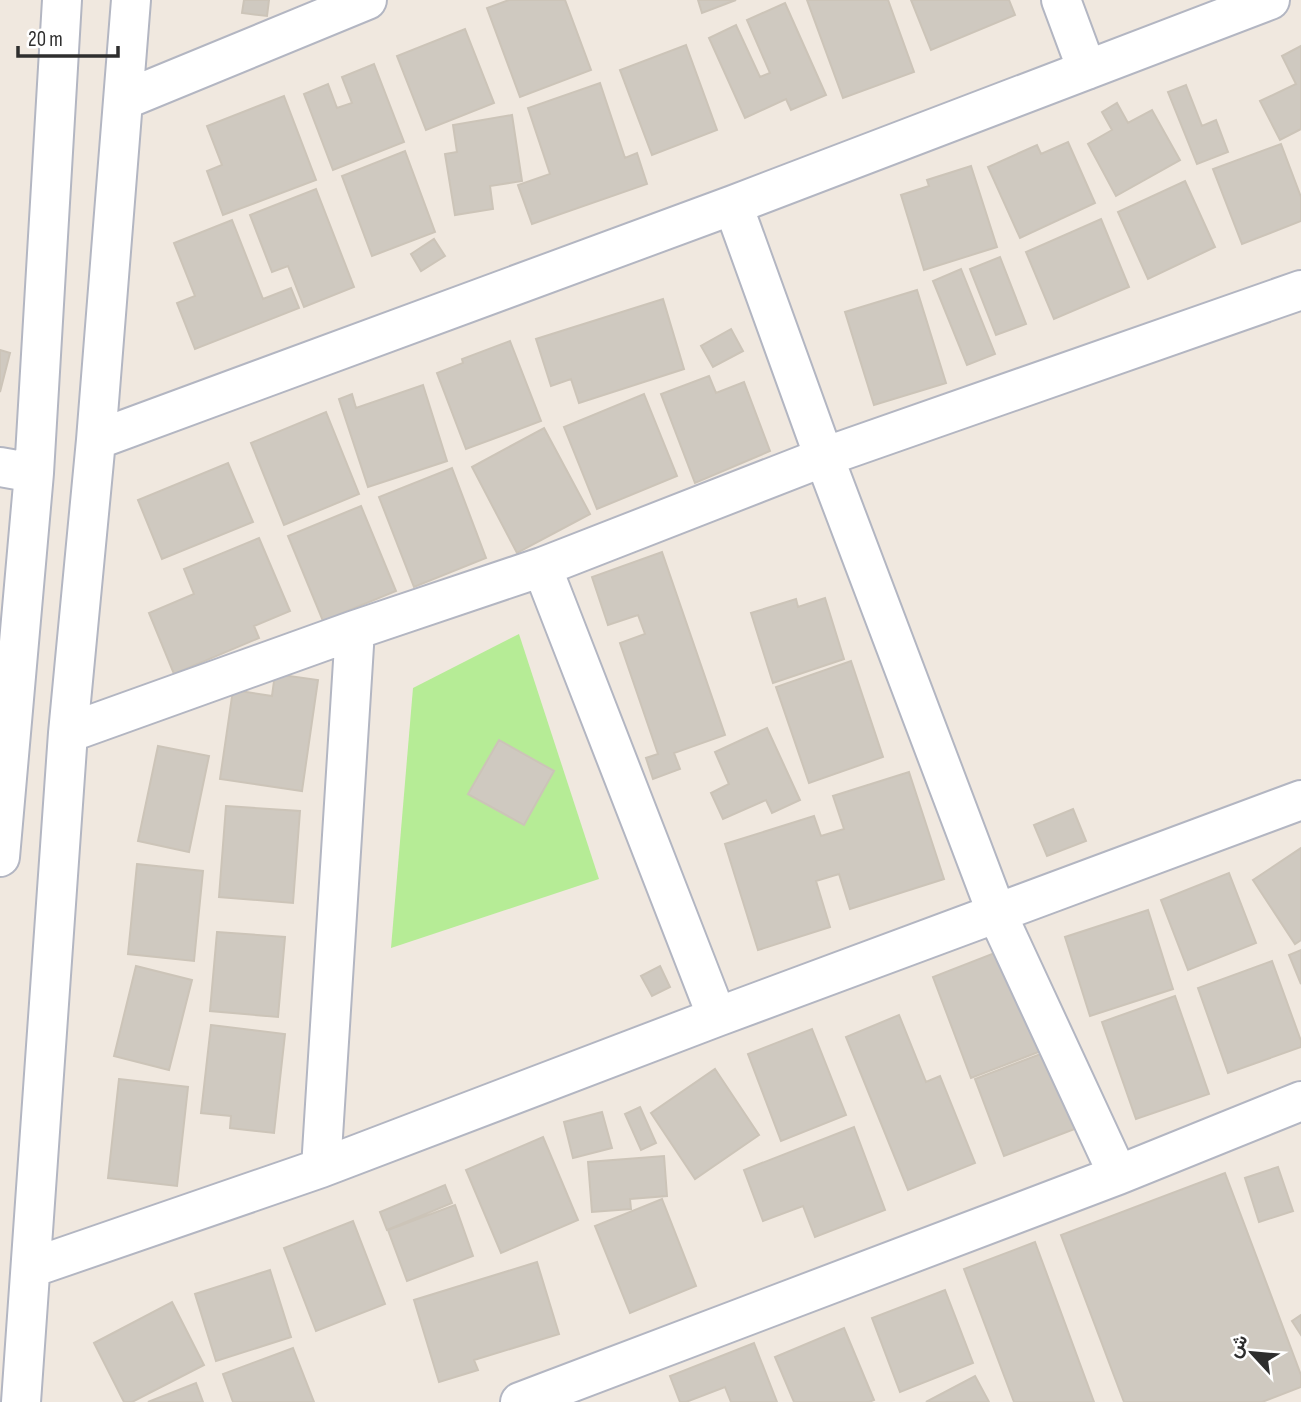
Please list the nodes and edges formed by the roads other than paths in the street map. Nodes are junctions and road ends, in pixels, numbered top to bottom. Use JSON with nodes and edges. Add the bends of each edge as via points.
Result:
{"nodes":[{"id":1,"x":62,"y":0,"type":"edge"},
{"id":2,"x":131,"y":0,"type":"edge"},
{"id":3,"x":367,"y":0,"type":"edge"},
{"id":4,"x":1061,"y":0,"type":"edge"},
{"id":5,"x":1270,"y":0,"type":"edge"},
{"id":6,"x":1087,"y":70,"type":"junction"},
{"id":7,"x":124,"y":100,"type":"junction"},
{"id":8,"x":733,"y":205,"type":"junction"},
{"id":9,"x":1301,"y":290,"type":"edge"},
{"id":10,"x":96,"y":440,"type":"junction"},
{"id":11,"x":824,"y":457,"type":"junction"},
{"id":12,"x":17,"y":470,"type":"edge"},
{"id":13,"x":542,"y":567,"type":"junction"},
{"id":14,"x":355,"y":630,"type":"junction"},
{"id":15,"x":68,"y":733,"type":"junction"},
{"id":16,"x":1301,"y":800,"type":"edge"},
{"id":17,"x":0,"y":857,"type":"edge"},
{"id":18,"x":997,"y":914,"type":"junction"},
{"id":19,"x":717,"y":1017,"type":"junction"},
{"id":20,"x":1301,"y":1101,"type":"edge"},
{"id":21,"x":321,"y":1168,"type":"junction"},
{"id":22,"x":1118,"y":1175,"type":"junction"},
{"id":23,"x":31,"y":1268,"type":"junction"},
{"id":24,"x":21,"y":1402,"type":"edge"},
{"id":25,"x":520,"y":1402,"type":"edge"}],
"edges":[{"from":1,"to":12,"type":"street"},
{"from":2,"to":7,"type":"street"},
{"from":3,"to":7,"type":"street"},
{"from":4,"to":6,"type":"street"},
{"from":5,"to":6,"type":"street"},
{"from":6,"to":8,"type":"street"},
{"from":7,"to":10,"type":"street"},
{"from":8,"to":10,"type":"street"},
{"from":8,"to":11,"type":"street"},
{"from":9,"to":11,"type":"street"},
{"from":10,"to":15,"type":"street"},
{"from":11,"to":13,"type":"street"},
{"from":11,"to":18,"type":"street"},
{"from":12,"to":17,"type":"street"},
{"from":13,"to":14,"type":"street"},
{"from":13,"to":19,"type":"street"},
{"from":14,"to":15,"type":"street"},
{"from":14,"to":21,"type":"street"},
{"from":15,"to":23,"type":"street"},
{"from":16,"to":18,"type":"street"},
{"from":18,"to":19,"type":"street"},
{"from":18,"to":22,"type":"street"},
{"from":19,"to":21,"type":"street"},
{"from":20,"to":22,"type":"street"},
{"from":21,"to":23,"type":"street"},
{"from":22,"to":25,"type":"street"},
{"from":23,"to":24,"type":"street"}]}
